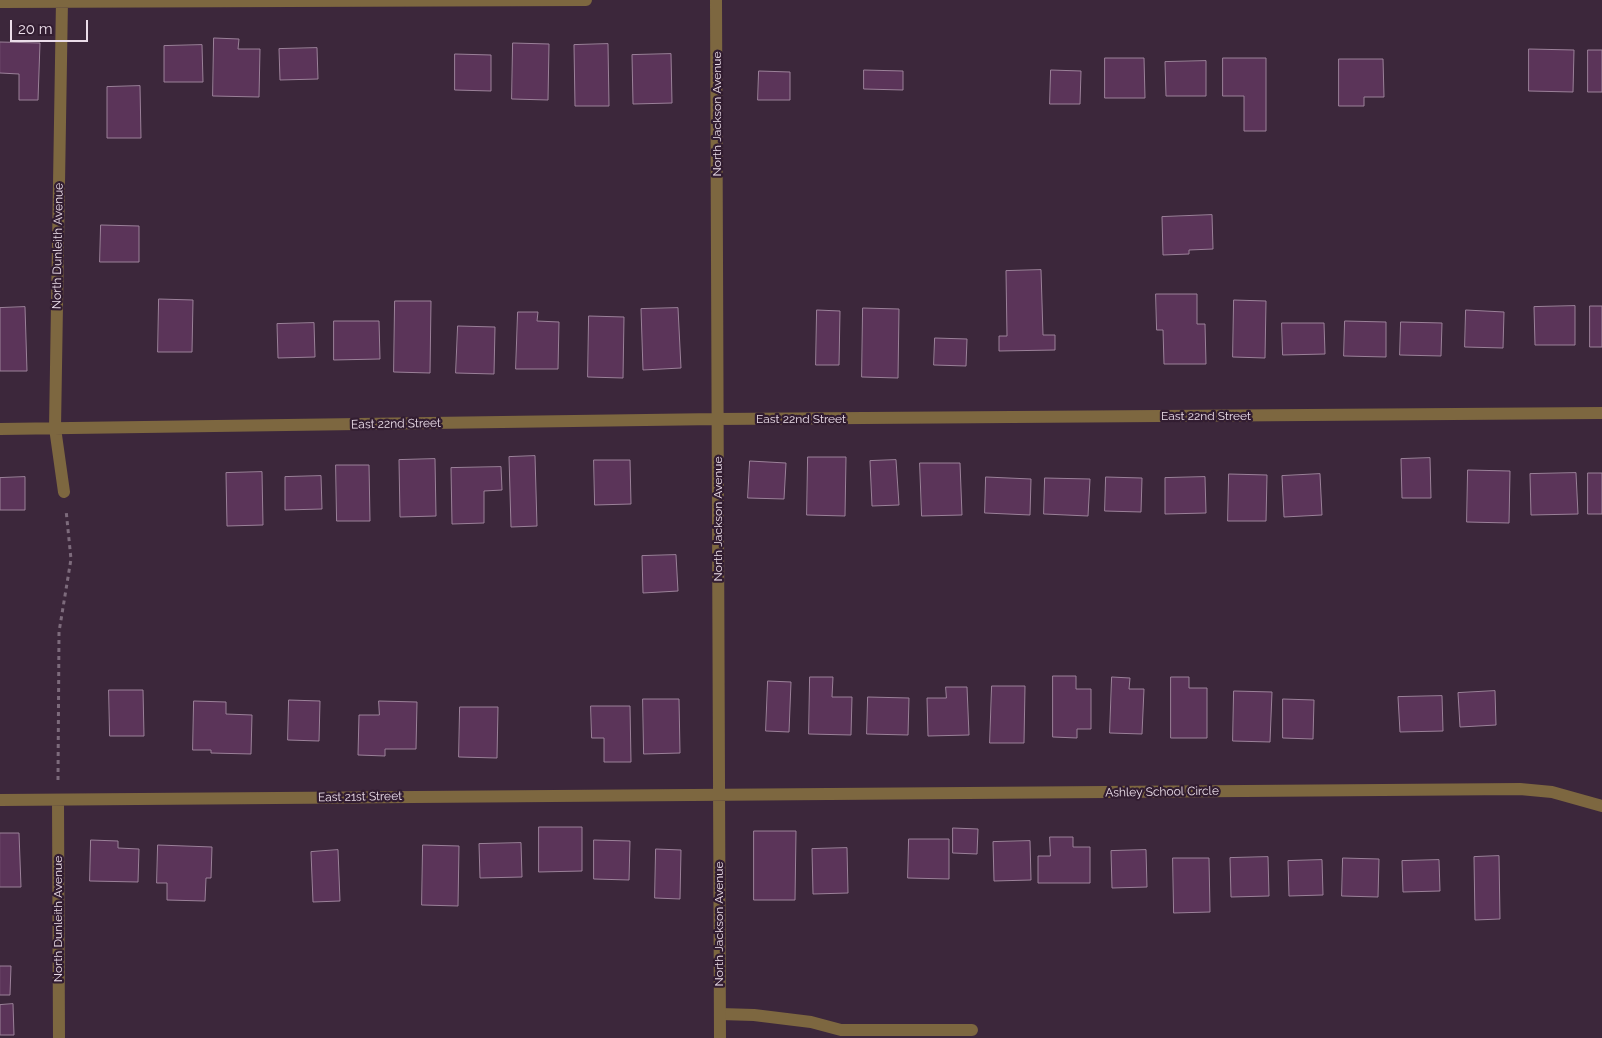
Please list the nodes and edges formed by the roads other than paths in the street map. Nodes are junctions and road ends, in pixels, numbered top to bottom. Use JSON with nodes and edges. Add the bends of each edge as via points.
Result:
{"nodes":[{"id":1,"x":586,"y":0,"type":"edge"},
{"id":2,"x":716,"y":0,"type":"edge"},
{"id":3,"x":62,"y":1,"type":"edge"},
{"id":4,"x":0,"y":2,"type":"edge"},
{"id":5,"x":1602,"y":413,"type":"edge"},
{"id":6,"x":717,"y":419,"type":"junction"},
{"id":7,"x":55,"y":428,"type":"junction"},
{"id":8,"x":0,"y":429,"type":"edge"},
{"id":9,"x":64,"y":492,"type":"road end"},
{"id":10,"x":719,"y":796,"type":"junction"},
{"id":11,"x":0,"y":800,"type":"edge"},
{"id":12,"x":58,"y":801,"type":"junction"},
{"id":13,"x":1602,"y":806,"type":"edge"},
{"id":14,"x":720,"y":1014,"type":"junction"},
{"id":15,"x":972,"y":1030,"type":"dead end"},
{"id":16,"x":59,"y":1038,"type":"edge"},
{"id":17,"x":720,"y":1038,"type":"edge"}],
"edges":[{"from":1,"to":3,"type":"street"},
{"from":2,"to":6,"type":"street","name":"North Jackson Avenue"},
{"from":3,"to":4,"type":"street"},
{"from":3,"to":7,"type":"street","name":"North Dunleith Avenue"},
{"from":5,"to":6,"type":"street","name":"East 22nd Street"},
{"from":6,"to":7,"type":"street","name":"East 22nd Street"},
{"from":6,"to":10,"type":"street","name":"North Jackson Avenue"},
{"from":7,"to":8,"type":"street","name":"East 22nd Street"},
{"from":7,"to":9,"type":"street","name":"North Dunleith Avenue"},
{"from":10,"to":12,"type":"street","name":"East 21st Street"},
{"from":10,"to":13,"type":"street","name":"Ashley School Circle","via":[[1520,788],[1552,792]]},
{"from":10,"to":14,"type":"street","name":"North Jackson Avenue"},
{"from":11,"to":12,"type":"street","name":"East 21st Street"},
{"from":12,"to":16,"type":"street","name":"North Dunleith Avenue"},
{"from":14,"to":15,"type":"street","via":[[811,1022],[841,1030]]},
{"from":14,"to":17,"type":"street","name":"North Jackson Avenue"}]}
